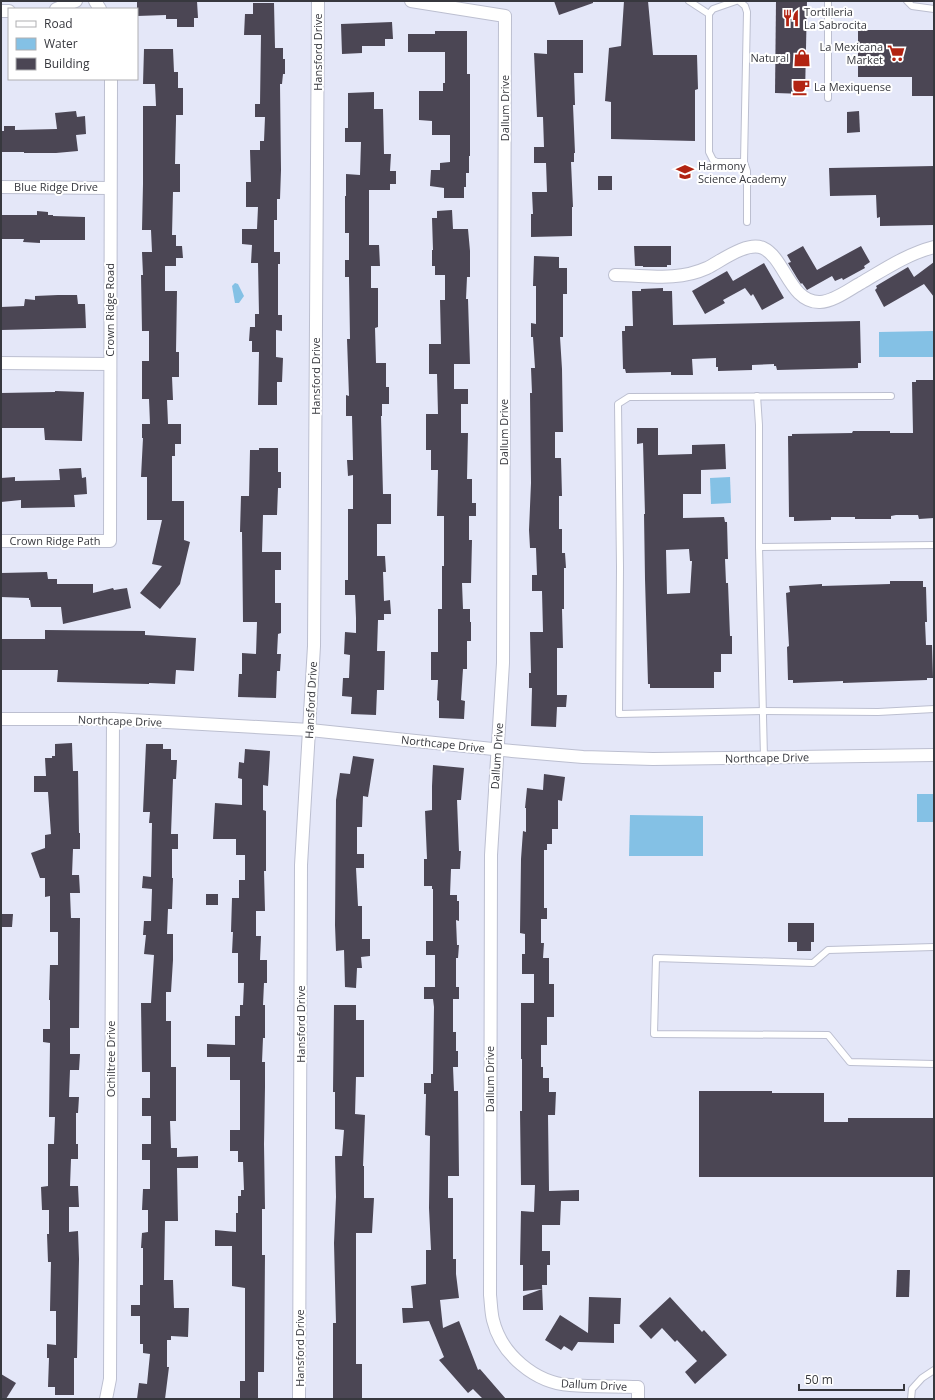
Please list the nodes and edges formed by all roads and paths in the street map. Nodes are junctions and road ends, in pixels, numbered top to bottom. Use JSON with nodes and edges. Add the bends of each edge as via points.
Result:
{"nodes":[{"id":1,"x":76,"y":1,"type":"edge"},
{"id":2,"x":318,"y":1,"type":"edge"},
{"id":3,"x":411,"y":1,"type":"edge"},
{"id":4,"x":689,"y":1,"type":"edge"},
{"id":5,"x":738,"y":1,"type":"edge"},
{"id":6,"x":828,"y":1,"type":"edge"},
{"id":7,"x":907,"y":1,"type":"edge"},
{"id":8,"x":58,"y":8,"type":"edge"},
{"id":9,"x":934,"y":9,"type":"edge"},
{"id":10,"x":709,"y":14,"type":"junction"},
{"id":11,"x":111,"y":80,"type":"edge"},
{"id":12,"x":828,"y":98,"type":"dead end"},
{"id":13,"x":744,"y":162,"type":"junction"},
{"id":14,"x":1,"y":187,"type":"edge"},
{"id":15,"x":110,"y":188,"type":"junction"},
{"id":16,"x":747,"y":222,"type":"dead end"},
{"id":17,"x":934,"y":247,"type":"edge"},
{"id":18,"x":615,"y":275,"type":"dead end"},
{"id":19,"x":1,"y":363,"type":"edge"},
{"id":20,"x":110,"y":364,"type":"junction"},
{"id":21,"x":757,"y":396,"type":"junction"},
{"id":22,"x":891,"y":396,"type":"dead end"},
{"id":23,"x":1,"y":541,"type":"edge"},
{"id":24,"x":110,"y":541,"type":"joint"},
{"id":25,"x":934,"y":545,"type":"edge"},
{"id":26,"x":759,"y":547,"type":"junction"},
{"id":27,"x":934,"y":709,"type":"edge"},
{"id":28,"x":764,"y":712,"type":"junction"},
{"id":29,"x":1,"y":719,"type":"edge"},
{"id":30,"x":113,"y":719,"type":"junction"},
{"id":31,"x":310,"y":730,"type":"junction"},
{"id":32,"x":498,"y":750,"type":"junction"},
{"id":33,"x":934,"y":755,"type":"edge"},
{"id":34,"x":764,"y":758,"type":"junction"},
{"id":35,"x":934,"y":947,"type":"edge"},
{"id":36,"x":934,"y":1064,"type":"edge"},
{"id":37,"x":934,"y":1370,"type":"edge"},
{"id":38,"x":638,"y":1393,"type":"edge"},
{"id":39,"x":106,"y":1399,"type":"edge"},
{"id":40,"x":300,"y":1399,"type":"edge"},
{"id":41,"x":911,"y":1399,"type":"edge"}],
"edges":[{"from":1,"to":8,"type":"street"},
{"from":2,"to":31,"type":"street","name":"Hansford Drive","via":[[314,646]]},
{"from":3,"to":32,"type":"street","name":"Dallum Drive","via":[[505,16],[504,663]]},
{"from":4,"to":10,"type":"lane"},
{"from":5,"to":10,"type":"lane","via":[[713,9]]},
{"from":5,"to":13,"type":"lane","via":[[745,6],[747,12]]},
{"from":6,"to":12,"type":"lane"},
{"from":7,"to":9,"type":"lane","via":[[912,6]]},
{"from":10,"to":13,"type":"lane","via":[[710,152],[713,160],[717,162]]},
{"from":11,"to":15,"type":"street","name":"Crown Ridge Road"},
{"from":13,"to":16,"type":"lane","via":[[748,170]]},
{"from":14,"to":15,"type":"street","name":"Blue Ridge Drive"},
{"from":15,"to":20,"type":"street","name":"Crown Ridge Road"},
{"from":17,"to":18,"type":"street","via":[[918,251],[837,297],[820,302],[807,300],[796,290],[773,257],[757,246],[738,251],[707,268],[688,274],[661,278]]},
{"from":19,"to":20,"type":"street"},
{"from":20,"to":24,"type":"street","name":"Crown Ridge Road"},
{"from":21,"to":22,"type":"lane"},
{"from":21,"to":26,"type":"lane"},
{"from":21,"to":28,"type":"lane","via":[[629,397],[618,404],[619,714]]},
{"from":23,"to":24,"type":"street","name":"Crown Ridge Path"},
{"from":25,"to":26,"type":"lane"},
{"from":26,"to":28,"type":"lane"},
{"from":27,"to":28,"type":"lane","via":[[878,712]]},
{"from":28,"to":34,"type":"lane"},
{"from":29,"to":30,"type":"street","name":"Northcape Drive"},
{"from":30,"to":31,"type":"street","name":"Northcape Drive"},
{"from":30,"to":39,"type":"street","name":"Ochiltree Drive","via":[[110,1379]]},
{"from":31,"to":32,"type":"street","name":"Northcape Drive"},
{"from":31,"to":40,"type":"street","name":"Hansford Drive","via":[[302,865]]},
{"from":32,"to":34,"type":"street","name":"Northcape Drive","via":[[584,757]]},
{"from":32,"to":38,"type":"street","name":"Dallum Drive","via":[[491,863],[490,1295],[493,1321],[502,1343],[515,1359],[549,1381]]},
{"from":33,"to":34,"type":"street","name":"Northcape Drive"},
{"from":35,"to":36,"type":"lane","via":[[828,950],[812,963],[656,958],[654,1034],[828,1035],[850,1062]]},
{"from":37,"to":41,"type":"lane","via":[[912,1389]]}]}
